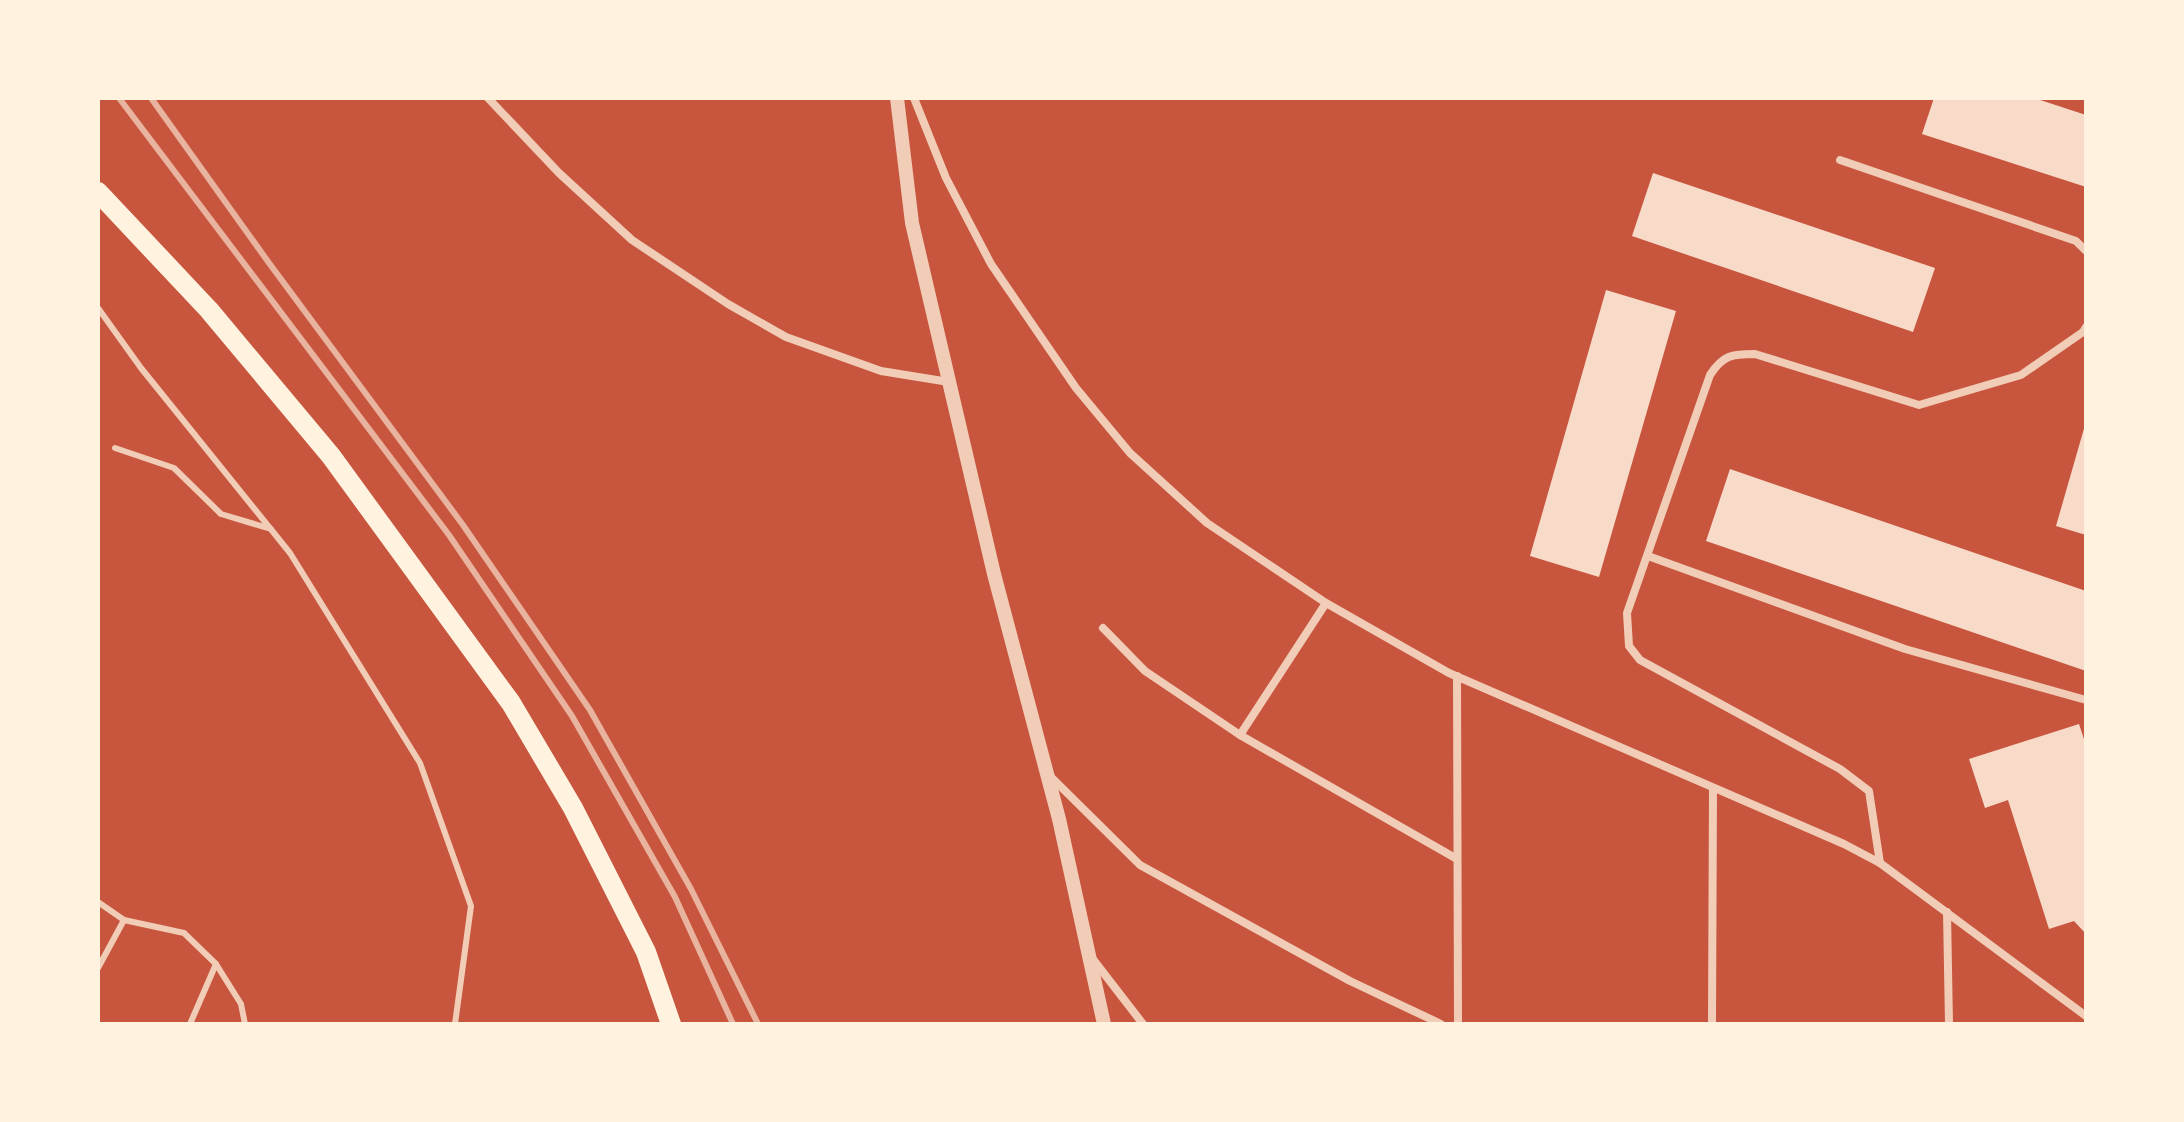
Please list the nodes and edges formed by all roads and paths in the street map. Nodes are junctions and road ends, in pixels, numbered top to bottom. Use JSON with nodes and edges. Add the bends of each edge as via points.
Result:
{"nodes":[{"id":1,"x":488,"y":98,"type":"edge"},
{"id":2,"x":897,"y":98,"type":"edge"},
{"id":3,"x":914,"y":98,"type":"edge"},
{"id":4,"x":1840,"y":160,"type":"dead end"},
{"id":5,"x":98,"y":192,"type":"edge"},
{"id":6,"x":2086,"y":251,"type":"edge"},
{"id":7,"x":98,"y":308,"type":"edge"},
{"id":8,"x":2086,"y":327,"type":"edge"},
{"id":9,"x":950,"y":382,"type":"junction"},
{"id":10,"x":115,"y":448,"type":"dead end"},
{"id":11,"x":271,"y":529,"type":"junction"},
{"id":12,"x":1648,"y":556,"type":"junction"},
{"id":13,"x":1326,"y":603,"type":"junction"},
{"id":14,"x":1103,"y":628,"type":"dead end"},
{"id":15,"x":1457,"y":676,"type":"junction"},
{"id":16,"x":2086,"y":700,"type":"edge"},
{"id":17,"x":1240,"y":735,"type":"junction"},
{"id":18,"x":1047,"y":773,"type":"junction"},
{"id":19,"x":1713,"y":788,"type":"junction"},
{"id":20,"x":1457,"y":859,"type":"junction"},
{"id":21,"x":1880,"y":863,"type":"junction"},
{"id":22,"x":98,"y":902,"type":"edge"},
{"id":23,"x":1947,"y":912,"type":"junction"},
{"id":24,"x":124,"y":920,"type":"junction"},
{"id":25,"x":1088,"y":953,"type":"junction"},
{"id":26,"x":216,"y":964,"type":"junction"},
{"id":27,"x":98,"y":968,"type":"edge"},
{"id":28,"x":2086,"y":1016,"type":"edge"},
{"id":29,"x":190,"y":1024,"type":"edge"},
{"id":30,"x":245,"y":1024,"type":"edge"},
{"id":31,"x":455,"y":1024,"type":"edge"},
{"id":32,"x":671,"y":1024,"type":"edge"},
{"id":33,"x":1104,"y":1024,"type":"edge"},
{"id":34,"x":1143,"y":1024,"type":"edge"},
{"id":35,"x":1441,"y":1024,"type":"edge"},
{"id":36,"x":1458,"y":1024,"type":"edge"},
{"id":37,"x":1712,"y":1024,"type":"edge"},
{"id":38,"x":1949,"y":1024,"type":"edge"}],
"edges":[{"from":1,"to":9,"type":"street","via":[[632,240],[728,304],[786,337],[881,371]]},
{"from":2,"to":9,"type":"street","via":[[912,223]]},
{"from":3,"to":13,"type":"street","via":[[946,178],[991,264],[1076,388],[1130,453],[1207,523]]},
{"from":4,"to":6,"type":"street","via":[[2076,241]]},
{"from":5,"to":32,"type":"main road","via":[[209,310],[331,456],[511,703],[573,808],[646,952]]},
{"from":7,"to":11,"type":"lane"},
{"from":8,"to":12,"type":"street","via":[[2021,375],[1919,405],[1755,354],[1720,361],[1710,375]]},
{"from":9,"to":18,"type":"street"},
{"from":10,"to":11,"type":"lane","via":[[174,468],[221,514]]},
{"from":11,"to":31,"type":"lane","via":[[420,763],[471,906]]},
{"from":12,"to":16,"type":"street","via":[[1905,649]]},
{"from":12,"to":21,"type":"street","via":[[1627,613],[1629,646],[1640,660],[1840,769],[1869,791]]},
{"from":13,"to":15,"type":"street"},
{"from":13,"to":17,"type":"street"},
{"from":14,"to":17,"type":"street","via":[[1145,671]]},
{"from":15,"to":19,"type":"street"},
{"from":15,"to":20,"type":"street"},
{"from":17,"to":20,"type":"street"},
{"from":18,"to":25,"type":"street"},
{"from":18,"to":35,"type":"street","via":[[1140,865],[1350,981]]},
{"from":19,"to":21,"type":"street"},
{"from":19,"to":37,"type":"street"},
{"from":20,"to":36,"type":"street"},
{"from":21,"to":23,"type":"street"},
{"from":22,"to":24,"type":"lane"},
{"from":23,"to":28,"type":"street"},
{"from":23,"to":38,"type":"street"},
{"from":24,"to":26,"type":"lane","via":[[184,933]]},
{"from":24,"to":27,"type":"lane"},
{"from":25,"to":33,"type":"street"},
{"from":25,"to":34,"type":"street"},
{"from":26,"to":29,"type":"lane"},
{"from":26,"to":30,"type":"lane","via":[[241,1004]]}]}
